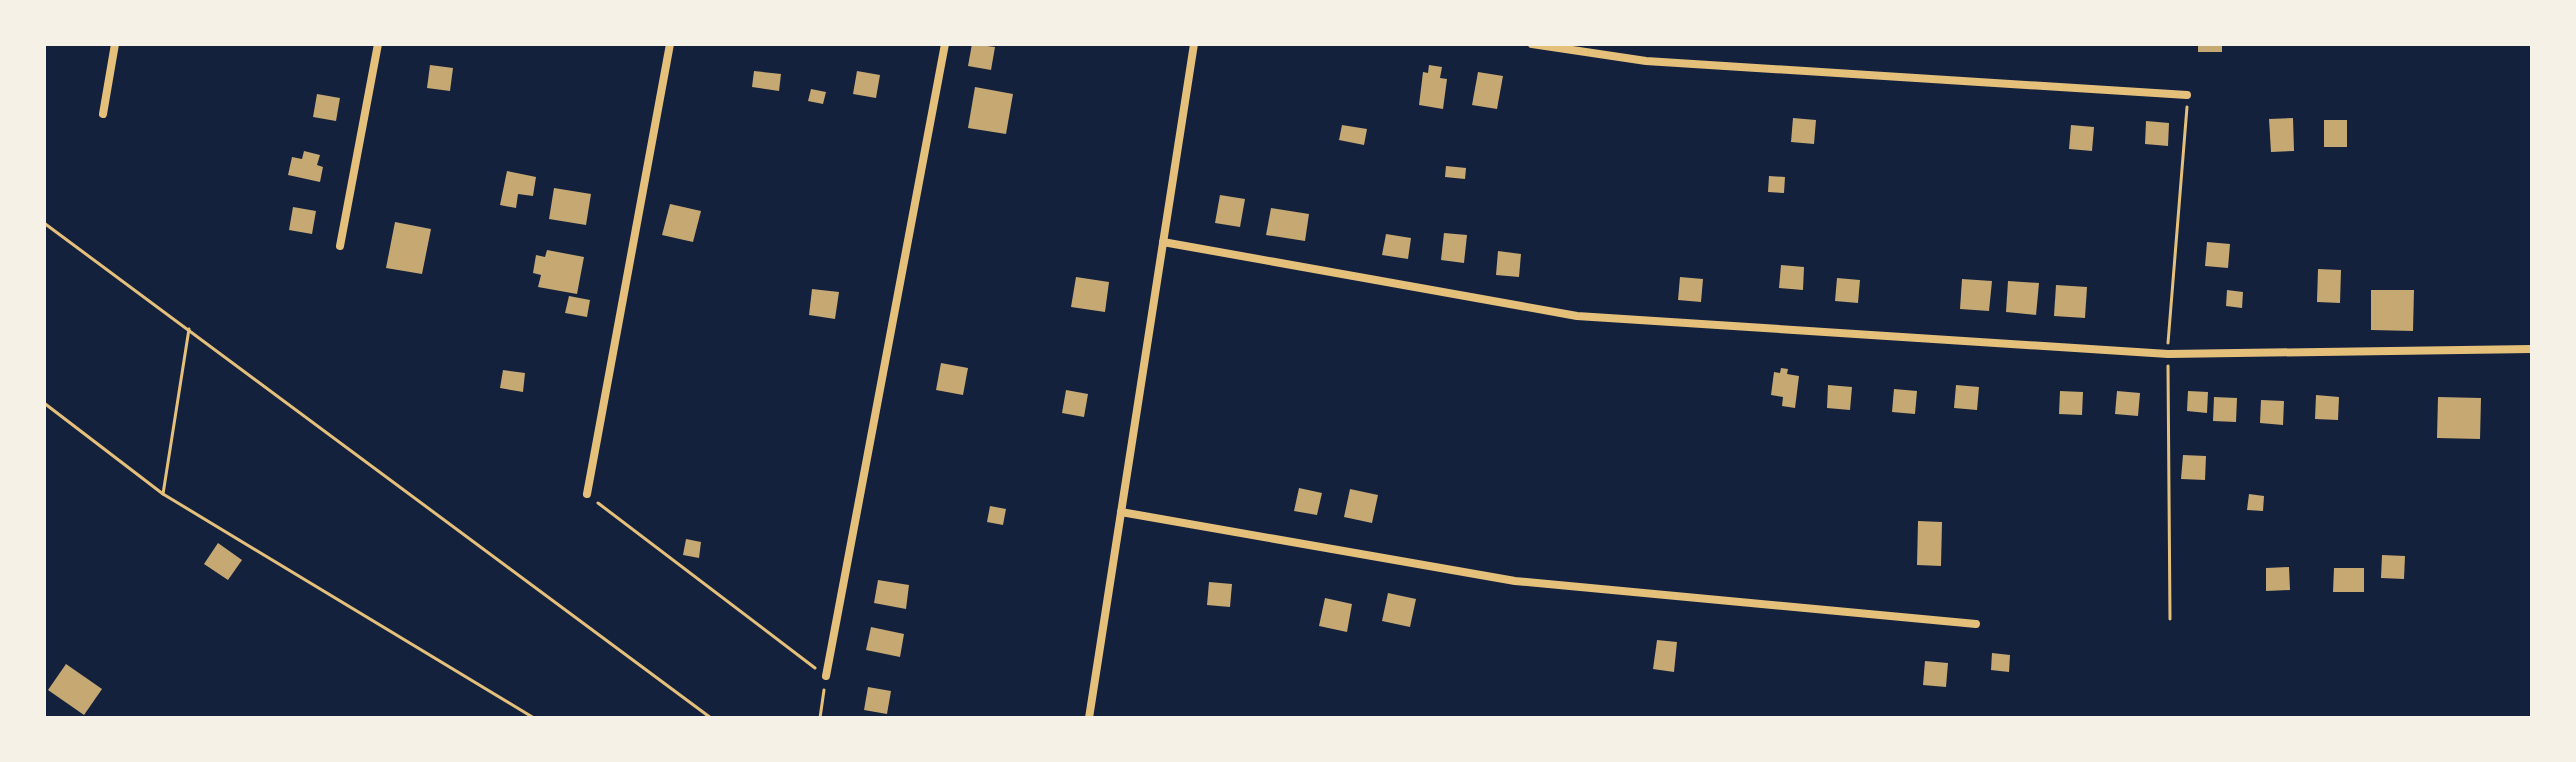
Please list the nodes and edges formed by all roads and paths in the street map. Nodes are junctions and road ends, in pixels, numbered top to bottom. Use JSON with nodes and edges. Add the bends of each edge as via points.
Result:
{"nodes":[{"id":1,"x":115,"y":44,"type":"edge"},
{"id":2,"x":378,"y":44,"type":"edge"},
{"id":3,"x":670,"y":44,"type":"edge"},
{"id":4,"x":945,"y":44,"type":"edge"},
{"id":5,"x":1194,"y":44,"type":"edge"},
{"id":6,"x":1532,"y":44,"type":"edge"},
{"id":7,"x":2187,"y":95,"type":"dead end"},
{"id":8,"x":103,"y":114,"type":"dead end"},
{"id":9,"x":44,"y":223,"type":"edge"},
{"id":10,"x":1163,"y":242,"type":"junction"},
{"id":11,"x":340,"y":246,"type":"dead end"},
{"id":12,"x":189,"y":329,"type":"junction"},
{"id":13,"x":2532,"y":349,"type":"edge"},
{"id":14,"x":44,"y":403,"type":"edge"},
{"id":15,"x":163,"y":494,"type":"junction"},
{"id":16,"x":587,"y":494,"type":"joint"},
{"id":17,"x":1121,"y":512,"type":"junction"},
{"id":18,"x":1976,"y":624,"type":"dead end"},
{"id":19,"x":826,"y":676,"type":"junction"},
{"id":20,"x":534,"y":718,"type":"edge"},
{"id":21,"x":711,"y":718,"type":"edge"},
{"id":22,"x":820,"y":718,"type":"edge"},
{"id":23,"x":1089,"y":718,"type":"edge"}],
"edges":[{"from":1,"to":8,"type":"street"},
{"from":2,"to":11,"type":"street"},
{"from":3,"to":16,"type":"street"},
{"from":4,"to":19,"type":"street"},
{"from":5,"to":10,"type":"street"},
{"from":6,"to":7,"type":"street","via":[[1646,61]]},
{"from":9,"to":12,"type":"path"},
{"from":10,"to":13,"type":"street","via":[[1577,316],[2168,354]]},
{"from":10,"to":17,"type":"street"},
{"from":12,"to":15,"type":"path"},
{"from":12,"to":21,"type":"path"},
{"from":14,"to":15,"type":"path"},
{"from":15,"to":20,"type":"path"},
{"from":16,"to":19,"type":"path"},
{"from":17,"to":18,"type":"street","via":[[1515,581]]},
{"from":17,"to":23,"type":"street"},
{"from":19,"to":22,"type":"path"}]}
